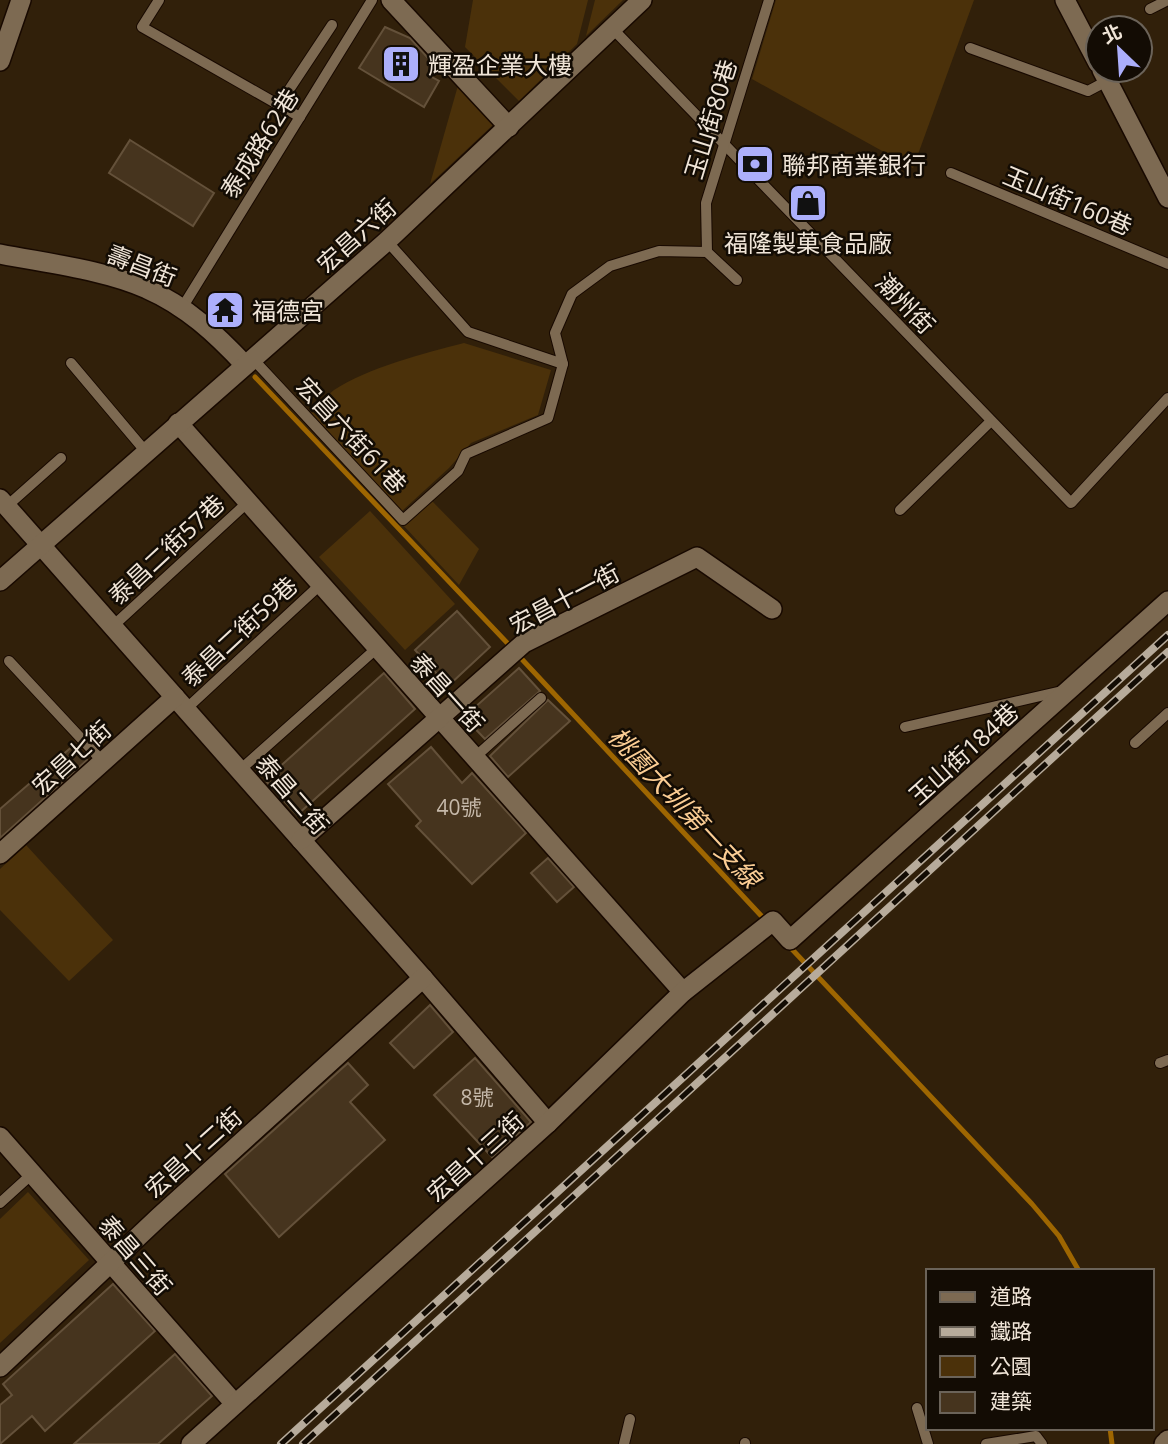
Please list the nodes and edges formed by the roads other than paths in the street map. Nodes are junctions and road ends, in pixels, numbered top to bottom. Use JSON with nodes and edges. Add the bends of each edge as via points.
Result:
{"nodes":[{"id":1,"x":21,"y":0,"type":"edge"},
{"id":2,"x":159,"y":0,"type":"edge"},
{"id":3,"x":372,"y":0,"type":"edge"},
{"id":4,"x":391,"y":0,"type":"edge"},
{"id":5,"x":642,"y":0,"type":"edge"},
{"id":6,"x":769,"y":0,"type":"edge"},
{"id":7,"x":1065,"y":0,"type":"edge"},
{"id":8,"x":1168,"y":0,"type":"edge"},
{"id":9,"x":1150,"y":9,"type":"dead end"},
{"id":10,"x":332,"y":25,"type":"dead end"},
{"id":11,"x":612,"y":28,"type":"junction"},
{"id":12,"x":1084,"y":36,"type":"edge"},
{"id":13,"x":970,"y":48,"type":"dead end"},
{"id":14,"x":0,"y":61,"type":"edge"},
{"id":15,"x":1095,"y":84,"type":"edge"},
{"id":16,"x":1110,"y":84,"type":"edge"},
{"id":17,"x":279,"y":105,"type":"junction"},
{"id":18,"x":300,"y":117,"type":"junction"},
{"id":19,"x":509,"y":127,"type":"junction"},
{"id":20,"x":724,"y":145,"type":"junction"},
{"id":21,"x":951,"y":173,"type":"dead end"},
{"id":22,"x":1168,"y":198,"type":"edge"},
{"id":23,"x":387,"y":241,"type":"junction"},
{"id":24,"x":707,"y":252,"type":"junction"},
{"id":25,"x":0,"y":254,"type":"edge"},
{"id":26,"x":1168,"y":264,"type":"edge"},
{"id":27,"x":737,"y":280,"type":"dead end"},
{"id":28,"x":182,"y":308,"type":"junction"},
{"id":29,"x":71,"y":363,"type":"dead end"},
{"id":30,"x":563,"y":364,"type":"junction"},
{"id":31,"x":244,"y":365,"type":"junction"},
{"id":32,"x":1168,"y":398,"type":"edge"},
{"id":33,"x":991,"y":421,"type":"junction"},
{"id":34,"x":178,"y":423,"type":"junction"},
{"id":35,"x":146,"y":452,"type":"junction"},
{"id":36,"x":61,"y":458,"type":"dead end"},
{"id":37,"x":248,"y":502,"type":"junction"},
{"id":38,"x":3,"y":503,"type":"edge"},
{"id":39,"x":900,"y":510,"type":"dead end"},
{"id":40,"x":40,"y":545,"type":"junction"},
{"id":41,"x":0,"y":580,"type":"edge"},
{"id":42,"x":321,"y":584,"type":"junction"},
{"id":43,"x":1168,"y":601,"type":"edge"},
{"id":44,"x":772,"y":609,"type":"dead end"},
{"id":45,"x":113,"y":626,"type":"junction"},
{"id":46,"x":377,"y":648,"type":"junction"},
{"id":47,"x":9,"y":661,"type":"dead end"},
{"id":48,"x":1070,"y":690,"type":"junction"},
{"id":49,"x":541,"y":698,"type":"dead end"},
{"id":50,"x":180,"y":703,"type":"junction"},
{"id":51,"x":1168,"y":713,"type":"edge"},
{"id":52,"x":439,"y":718,"type":"junction"},
{"id":53,"x":905,"y":727,"type":"dead end"},
{"id":54,"x":1135,"y":743,"type":"dead end"},
{"id":55,"x":474,"y":758,"type":"junction"},
{"id":56,"x":103,"y":762,"type":"junction"},
{"id":57,"x":240,"y":770,"type":"junction"},
{"id":58,"x":301,"y":840,"type":"junction"},
{"id":59,"x":0,"y":854,"type":"edge"},
{"id":60,"x":790,"y":940,"type":"joint"},
{"id":61,"x":423,"y":978,"type":"junction"},
{"id":62,"x":683,"y":992,"type":"junction"},
{"id":63,"x":548,"y":1123,"type":"junction"},
{"id":64,"x":0,"y":1137,"type":"edge"},
{"id":65,"x":32,"y":1174,"type":"junction"},
{"id":66,"x":0,"y":1203,"type":"edge"},
{"id":67,"x":110,"y":1263,"type":"junction"},
{"id":68,"x":0,"y":1367,"type":"edge"},
{"id":69,"x":236,"y":1404,"type":"junction"},
{"id":70,"x":917,"y":1408,"type":"dead end"},
{"id":71,"x":630,"y":1419,"type":"dead end"},
{"id":72,"x":1168,"y":1440,"type":"edge"},
{"id":73,"x":191,"y":1444,"type":"edge"},
{"id":74,"x":624,"y":1444,"type":"edge"},
{"id":75,"x":928,"y":1444,"type":"edge"},
{"id":76,"x":986,"y":1444,"type":"edge"},
{"id":77,"x":1042,"y":1444,"type":"edge"},
{"id":78,"x":1164,"y":1444,"type":"edge"}],
"edges":[{"from":1,"to":14,"type":"street"},
{"from":2,"to":17,"type":"lane","via":[[142,27]]},
{"from":3,"to":18,"type":"lane","name":"泰成路62巷"},
{"from":4,"to":19,"type":"street"},
{"from":5,"to":11,"type":"street","name":"宏昌六街"},
{"from":6,"to":20,"type":"lane","name":"玉山街80巷"},
{"from":7,"to":12,"type":"street"},
{"from":8,"to":9,"type":"lane"},
{"from":10,"to":17,"type":"lane"},
{"from":11,"to":19,"type":"street","name":"宏昌六街"},
{"from":11,"to":20,"type":"lane","name":"潮州街"},
{"from":13,"to":15,"type":"lane","via":[[1088,91]]},
{"from":16,"to":22,"type":"street"},
{"from":17,"to":18,"type":"lane"},
{"from":18,"to":28,"type":"lane","name":"泰成路62巷"},
{"from":19,"to":23,"type":"street","name":"宏昌六街"},
{"from":20,"to":24,"type":"lane","name":"玉山街80巷","via":[[706,203]]},
{"from":20,"to":33,"type":"lane","name":"潮州街"},
{"from":21,"to":26,"type":"lane","name":"玉山街160巷"},
{"from":23,"to":30,"type":"lane","via":[[468,332]]},
{"from":23,"to":31,"type":"street","name":"宏昌六街"},
{"from":24,"to":27,"type":"lane"},
{"from":24,"to":30,"type":"lane","via":[[659,251],[610,266],[572,294],[555,333]]},
{"from":25,"to":28,"type":"street","name":"壽昌街","via":[[110,277],[146,288]]},
{"from":28,"to":31,"type":"street","name":"壽昌街","via":[[214,332]]},
{"from":29,"to":35,"type":"lane"},
{"from":30,"to":31,"type":"lane","name":"宏昌六街61巷","via":[[548,418],[466,454],[458,471],[403,520]]},
{"from":31,"to":34,"type":"street","name":"宏昌六街"},
{"from":32,"to":33,"type":"lane","name":"潮州街","via":[[1071,503]]},
{"from":33,"to":39,"type":"lane"},
{"from":34,"to":35,"type":"street","name":"宏昌六街"},
{"from":34,"to":37,"type":"street","name":"泰昌一街"},
{"from":35,"to":40,"type":"street","name":"宏昌六街"},
{"from":36,"to":38,"type":"lane"},
{"from":37,"to":42,"type":"street","name":"泰昌一街"},
{"from":37,"to":45,"type":"lane","name":"泰昌二街57巷"},
{"from":38,"to":40,"type":"street","name":"泰昌二街"},
{"from":40,"to":41,"type":"street","name":"宏昌六街"},
{"from":40,"to":45,"type":"street","name":"泰昌二街"},
{"from":42,"to":46,"type":"street","name":"泰昌一街"},
{"from":42,"to":50,"type":"lane","name":"泰昌二街59巷"},
{"from":43,"to":48,"type":"street","name":"玉山街184巷"},
{"from":44,"to":52,"type":"street","name":"宏昌十一街","via":[[697,556],[514,651]]},
{"from":45,"to":50,"type":"street","name":"泰昌二街"},
{"from":46,"to":52,"type":"street","name":"泰昌一街"},
{"from":46,"to":57,"type":"lane"},
{"from":47,"to":56,"type":"lane"},
{"from":48,"to":53,"type":"lane"},
{"from":48,"to":60,"type":"street","name":"玉山街184巷"},
{"from":49,"to":55,"type":"lane"},
{"from":50,"to":56,"type":"street","name":"宏昌七街"},
{"from":50,"to":57,"type":"street","name":"泰昌二街"},
{"from":51,"to":54,"type":"lane"},
{"from":52,"to":55,"type":"street","name":"泰昌一街"},
{"from":52,"to":58,"type":"street","name":"宏昌十一街"},
{"from":55,"to":62,"type":"street","name":"泰昌一街"},
{"from":56,"to":59,"type":"street","name":"宏昌七街"},
{"from":57,"to":58,"type":"street","name":"泰昌二街"},
{"from":58,"to":61,"type":"street","name":"泰昌二街"},
{"from":60,"to":62,"type":"street","name":"宏昌十三街","via":[[768,925]]},
{"from":61,"to":63,"type":"street","name":"泰昌二街"},
{"from":61,"to":67,"type":"street","name":"宏昌十二街"},
{"from":62,"to":63,"type":"street","name":"宏昌十三街"},
{"from":63,"to":69,"type":"street","name":"宏昌十三街"},
{"from":64,"to":65,"type":"street","name":"泰昌三街"},
{"from":65,"to":66,"type":"lane"},
{"from":65,"to":67,"type":"street","name":"泰昌三街"},
{"from":67,"to":68,"type":"street","name":"宏昌十二街"},
{"from":67,"to":69,"type":"street","name":"泰昌三街"},
{"from":69,"to":73,"type":"street","name":"宏昌十三街"},
{"from":70,"to":75,"type":"lane"},
{"from":71,"to":74,"type":"lane"},
{"from":72,"to":78,"type":"street"},
{"from":76,"to":77,"type":"lane","via":[[1036,1436]]}]}
